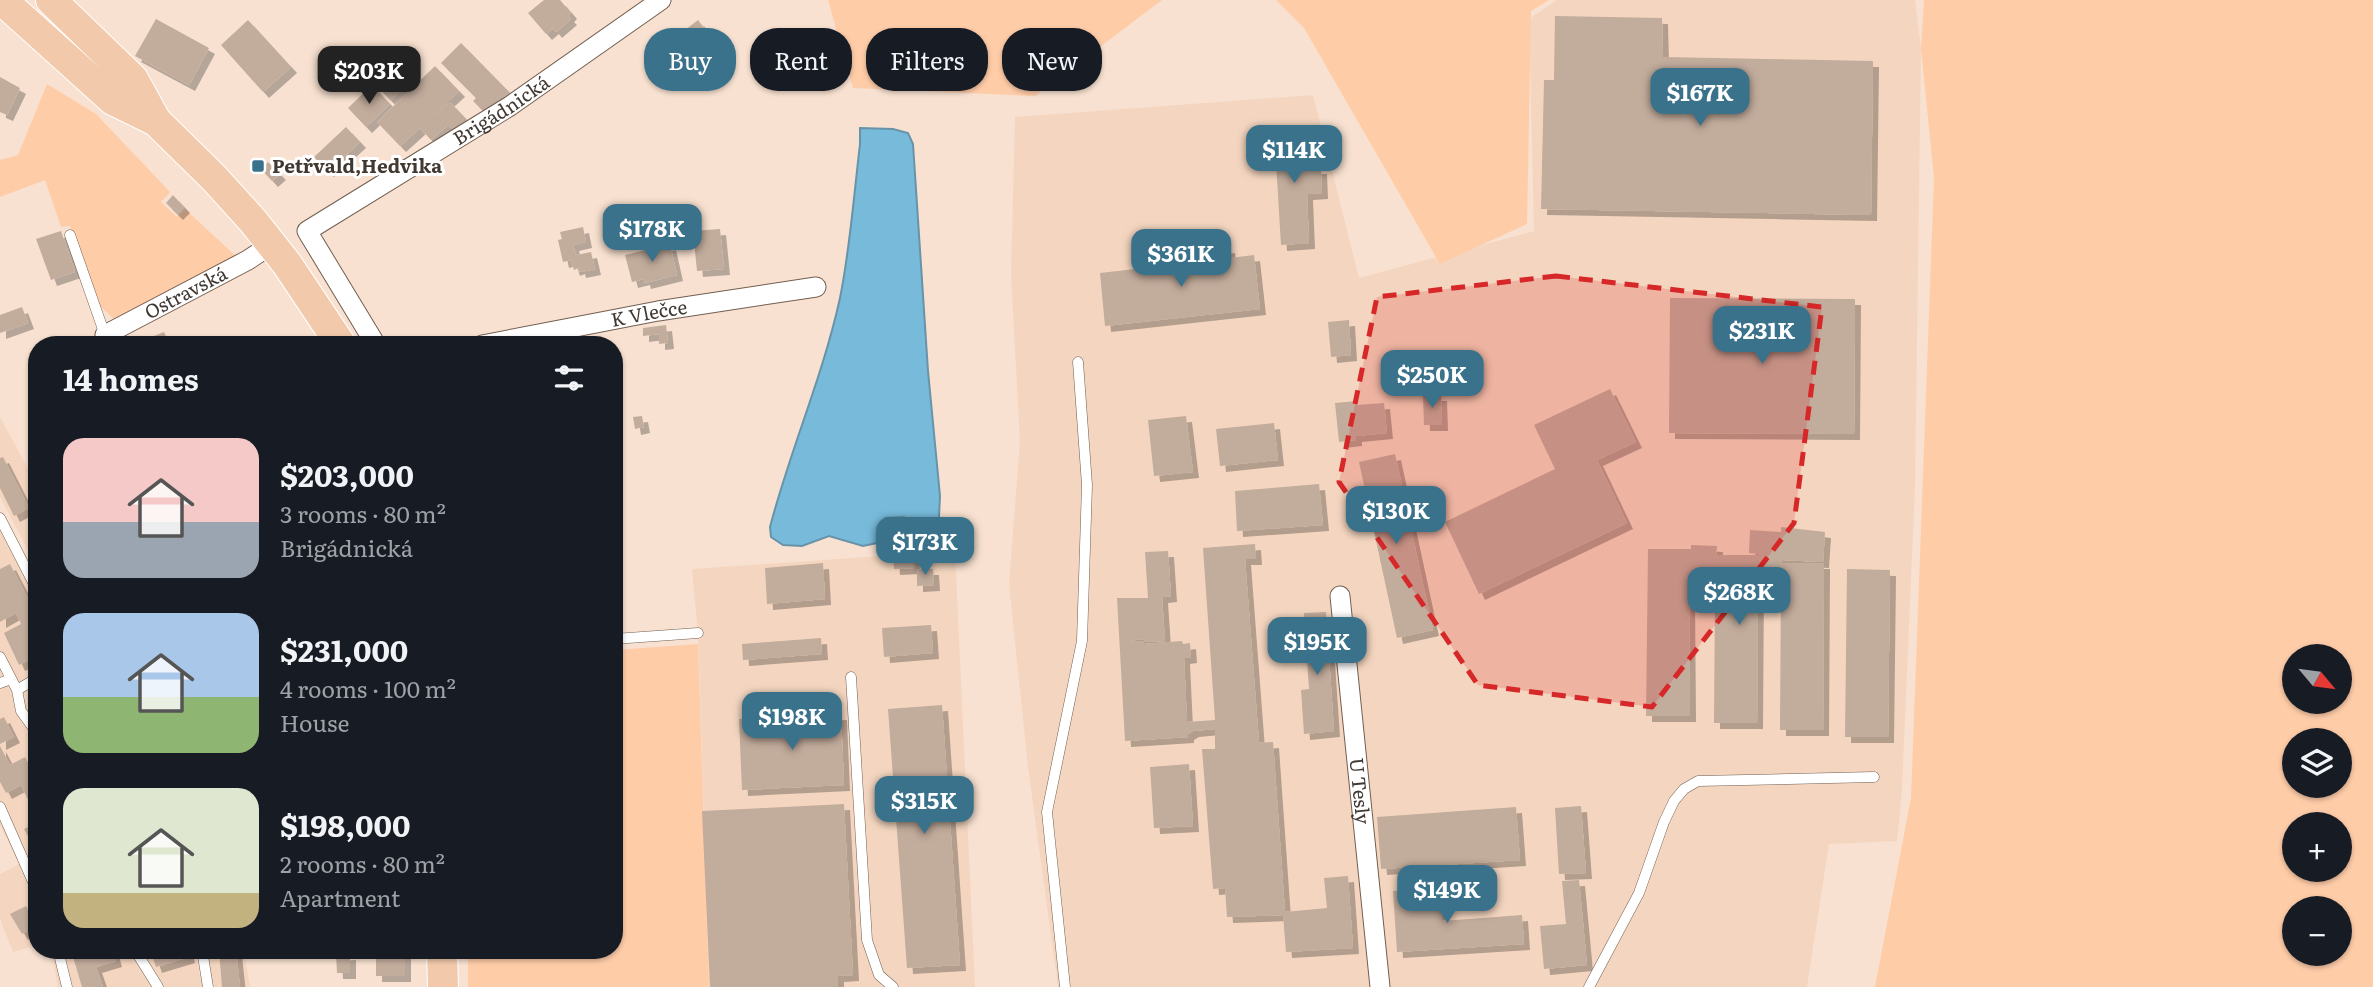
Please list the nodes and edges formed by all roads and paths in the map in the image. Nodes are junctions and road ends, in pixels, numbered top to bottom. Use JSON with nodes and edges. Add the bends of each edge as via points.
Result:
{"nodes":[{"id":1,"x":2,"y":0,"type":"edge"},
{"id":2,"x":51,"y":0,"type":"edge"},
{"id":3,"x":661,"y":0,"type":"edge"},
{"id":4,"x":156,"y":121,"type":"junction"},
{"id":5,"x":70,"y":235,"type":"dead end"},
{"id":6,"x":272,"y":244,"type":"junction"},
{"id":7,"x":816,"y":287,"type":"dead end"},
{"id":8,"x":106,"y":336,"type":"edge"},
{"id":9,"x":114,"y":336,"type":"edge"},
{"id":10,"x":336,"y":336,"type":"edge"},
{"id":11,"x":371,"y":336,"type":"edge"},
{"id":12,"x":529,"y":336,"type":"edge"},
{"id":13,"x":1078,"y":362,"type":"dead end"},
{"id":14,"x":0,"y":518,"type":"edge"},
{"id":15,"x":28,"y":572,"type":"edge"},
{"id":16,"x":1340,"y":596,"type":"dead end"},
{"id":17,"x":698,"y":633,"type":"dead end"},
{"id":18,"x":623,"y":638,"type":"edge"},
{"id":19,"x":0,"y":657,"type":"edge"},
{"id":20,"x":851,"y":677,"type":"dead end"},
{"id":21,"x":11,"y":679,"type":"junction"},
{"id":22,"x":0,"y":683,"type":"edge"},
{"id":23,"x":28,"y":683,"type":"edge"},
{"id":24,"x":17,"y":690,"type":"junction"},
{"id":25,"x":28,"y":721,"type":"edge"},
{"id":26,"x":1874,"y":777,"type":"dead end"},
{"id":27,"x":0,"y":807,"type":"edge"},
{"id":28,"x":28,"y":871,"type":"edge"},
{"id":29,"x":60,"y":959,"type":"edge"},
{"id":30,"x":141,"y":959,"type":"edge"},
{"id":31,"x":203,"y":959,"type":"edge"},
{"id":32,"x":442,"y":959,"type":"edge"},
{"id":33,"x":67,"y":987,"type":"edge"},
{"id":34,"x":158,"y":987,"type":"edge"},
{"id":35,"x":208,"y":987,"type":"edge"},
{"id":36,"x":443,"y":987,"type":"edge"},
{"id":37,"x":893,"y":987,"type":"edge"},
{"id":38,"x":1065,"y":987,"type":"edge"},
{"id":39,"x":1380,"y":987,"type":"edge"},
{"id":40,"x":1589,"y":987,"type":"edge"}],
"edges":[{"from":1,"to":4,"type":"main road","via":[[113,100]]},
{"from":2,"to":4,"type":"main road","via":[[133,79]]},
{"from":3,"to":11,"type":"street","name":"Brigádnická","via":[[510,106],[307,230]]},
{"from":4,"to":6,"type":"main road"},
{"from":5,"to":8,"type":"lane"},
{"from":6,"to":9,"type":"street","name":"Ostravská"},
{"from":6,"to":10,"type":"main road"},
{"from":7,"to":12,"type":"street","name":"K Vlečce"},
{"from":13,"to":38,"type":"lane","via":[[1087,485],[1082,641],[1047,812]]},
{"from":14,"to":15,"type":"lane"},
{"from":16,"to":39,"type":"street","name":"U Tesly"},
{"from":17,"to":18,"type":"lane"},
{"from":19,"to":21,"type":"lane"},
{"from":20,"to":37,"type":"lane","via":[[867,940],[879,975]]},
{"from":21,"to":22,"type":"lane"},
{"from":21,"to":24,"type":"lane"},
{"from":23,"to":24,"type":"lane"},
{"from":24,"to":25,"type":"lane"},
{"from":26,"to":40,"type":"lane","via":[[1698,781],[1684,789],[1664,822],[1639,893]]},
{"from":27,"to":28,"type":"lane"},
{"from":29,"to":33,"type":"lane"},
{"from":30,"to":34,"type":"lane"},
{"from":31,"to":35,"type":"lane"},
{"from":32,"to":36,"type":"main road"}]}
